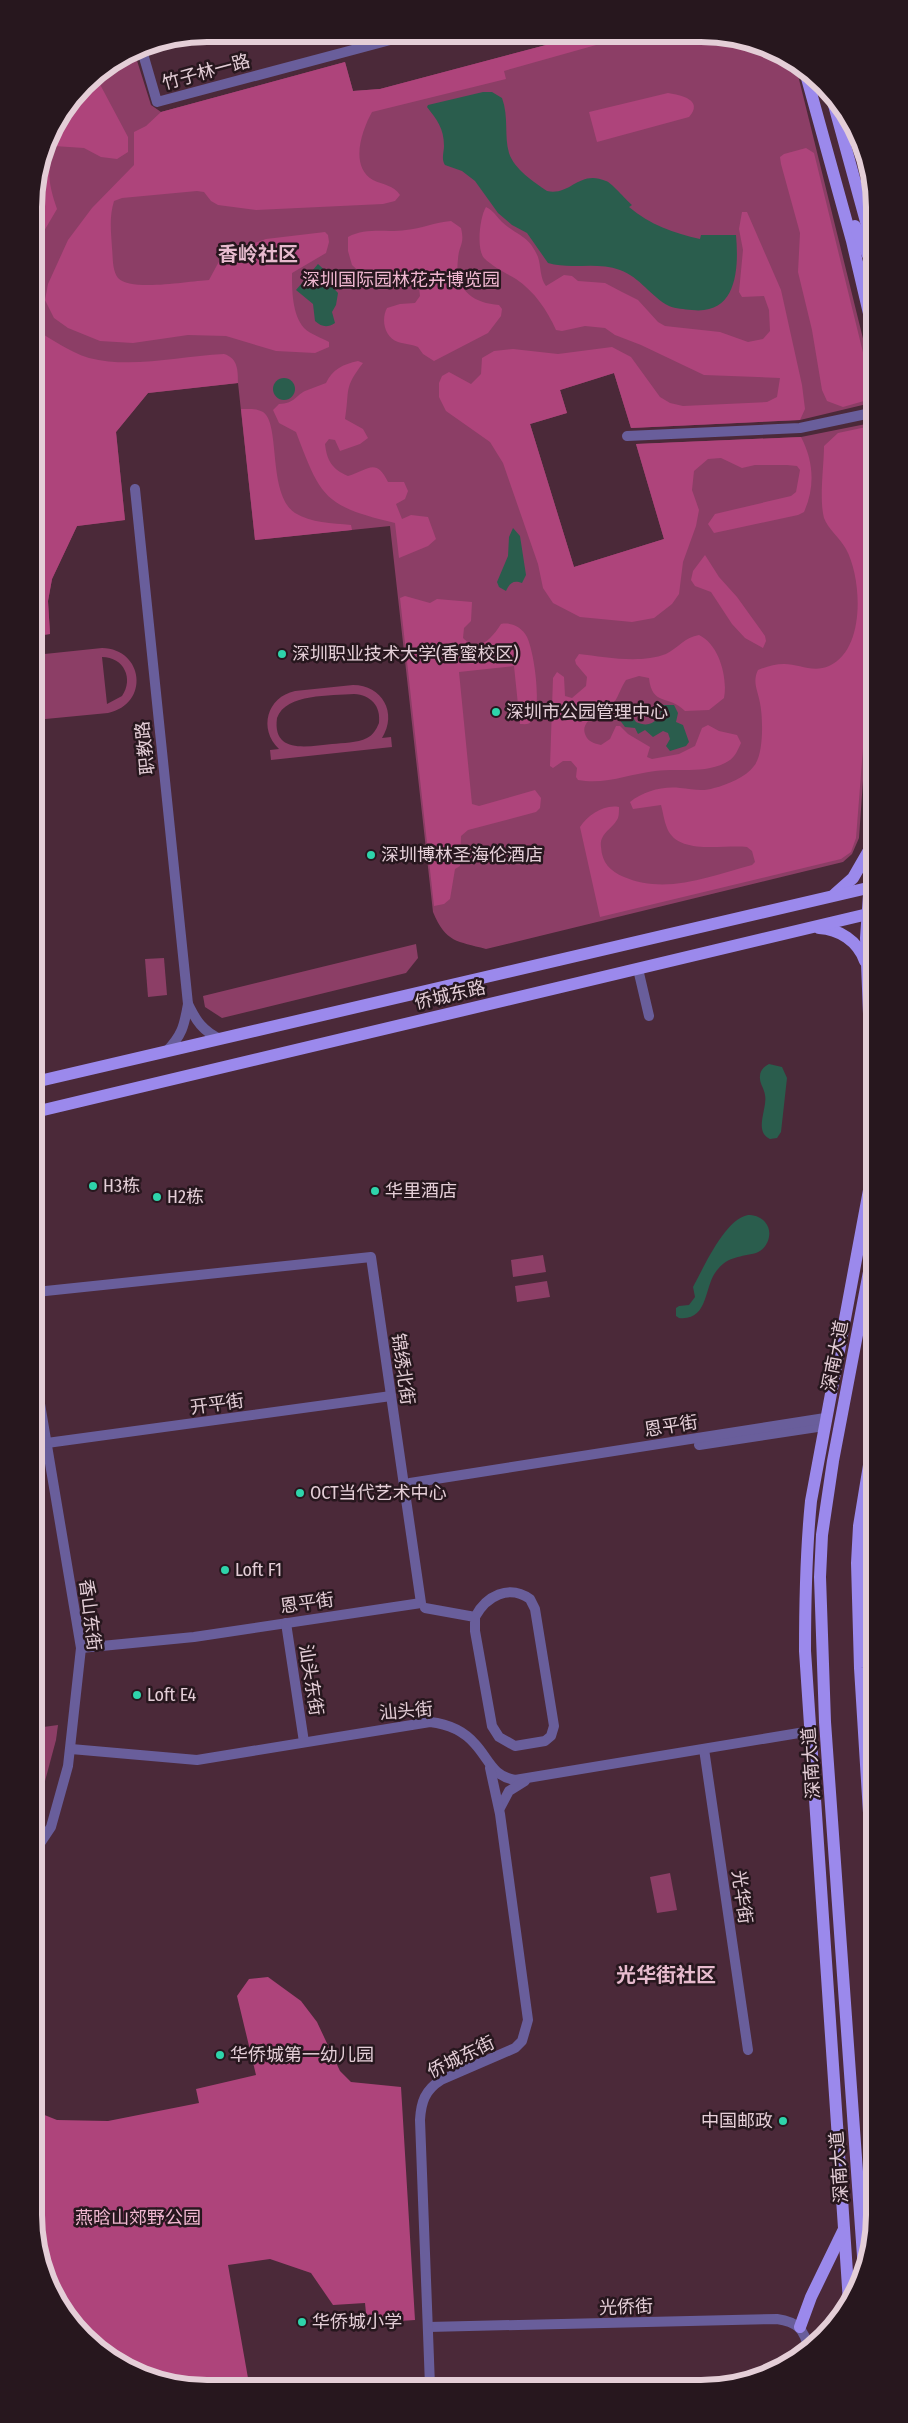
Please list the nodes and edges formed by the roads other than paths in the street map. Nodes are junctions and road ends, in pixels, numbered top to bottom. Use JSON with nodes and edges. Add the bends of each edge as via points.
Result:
{"nodes":[{"id":1,"x":379,"y":43,"type":"edge"},
{"id":2,"x":143,"y":55,"type":"edge"},
{"id":3,"x":808,"y":84,"type":"edge"},
{"id":4,"x":837,"y":116,"type":"edge"},
{"id":5,"x":838,"y":190,"type":"junction"},
{"id":6,"x":866,"y":222,"type":"edge"},
{"id":7,"x":866,"y":251,"type":"edge"},
{"id":8,"x":866,"y":302,"type":"edge"},
{"id":9,"x":866,"y":414,"type":"edge"},
{"id":10,"x":627,"y":436,"type":"dead end"},
{"id":11,"x":135,"y":489,"type":"dead end"},
{"id":12,"x":866,"y":857,"type":"edge"},
{"id":13,"x":866,"y":889,"type":"edge"},
{"id":14,"x":831,"y":897,"type":"junction"},
{"id":15,"x":866,"y":915,"type":"edge"},
{"id":16,"x":809,"y":928,"type":"junction"},
{"id":17,"x":866,"y":965,"type":"edge"},
{"id":18,"x":638,"y":969,"type":"junction"},
{"id":19,"x":188,"y":1004,"type":"junction"},
{"id":20,"x":649,"y":1016,"type":"dead end"},
{"id":21,"x":220,"y":1039,"type":"junction"},
{"id":22,"x":166,"y":1052,"type":"junction"},
{"id":23,"x":43,"y":1080,"type":"edge"},
{"id":24,"x":43,"y":1110,"type":"edge"},
{"id":25,"x":866,"y":1208,"type":"edge"},
{"id":26,"x":42,"y":1291,"type":"edge"},
{"id":27,"x":865,"y":1292,"type":"edge"},
{"id":28,"x":861,"y":1317,"type":"junction"},
{"id":29,"x":835,"y":1365,"type":"junction"},
{"id":30,"x":391,"y":1396,"type":"junction"},
{"id":31,"x":42,"y":1421,"type":"edge"},
{"id":32,"x":824,"y":1422,"type":"junction"},
{"id":33,"x":46,"y":1444,"type":"junction"},
{"id":34,"x":820,"y":1448,"type":"junction"},
{"id":35,"x":404,"y":1486,"type":"junction"},
{"id":36,"x":865,"y":1487,"type":"edge"},
{"id":37,"x":822,"y":1535,"type":"junction"},
{"id":38,"x":423,"y":1606,"type":"junction"},
{"id":39,"x":475,"y":1617,"type":"junction"},
{"id":40,"x":433,"y":1618,"type":"dead end"},
{"id":41,"x":286,"y":1623,"type":"junction"},
{"id":42,"x":81,"y":1648,"type":"junction"},
{"id":43,"x":860,"y":1668,"type":"junction"},
{"id":44,"x":865,"y":1683,"type":"edge"},
{"id":45,"x":811,"y":1731,"type":"junction"},
{"id":46,"x":304,"y":1742,"type":"junction"},
{"id":47,"x":71,"y":1749,"type":"junction"},
{"id":48,"x":704,"y":1749,"type":"junction"},
{"id":49,"x":865,"y":1752,"type":"edge"},
{"id":50,"x":490,"y":1766,"type":"junction"},
{"id":51,"x":534,"y":1778,"type":"junction"},
{"id":52,"x":500,"y":1814,"type":"junction"},
{"id":53,"x":819,"y":1840,"type":"junction"},
{"id":54,"x":42,"y":1841,"type":"edge"},
{"id":55,"x":840,"y":1905,"type":"junction"},
{"id":56,"x":748,"y":2050,"type":"dead end"},
{"id":57,"x":858,"y":2179,"type":"junction"},
{"id":58,"x":865,"y":2200,"type":"edge"},
{"id":59,"x":844,"y":2228,"type":"junction"},
{"id":60,"x":862,"y":2245,"type":"edge"},
{"id":61,"x":823,"y":2271,"type":"junction"},
{"id":62,"x":846,"y":2274,"type":"junction"},
{"id":63,"x":848,"y":2291,"type":"edge"},
{"id":64,"x":428,"y":2327,"type":"junction"},
{"id":65,"x":800,"y":2327,"type":"junction"},
{"id":66,"x":806,"y":2342,"type":"edge"},
{"id":67,"x":430,"y":2380,"type":"edge"}],
"edges":[{"from":1,"to":2,"type":"street","name":"竹子林一路","via":[[157,102]]},
{"from":3,"to":5,"type":"main road"},
{"from":4,"to":6,"type":"main road"},
{"from":5,"to":7,"type":"main road"},
{"from":5,"to":8,"type":"main road"},
{"from":9,"to":10,"type":"street","via":[[800,428]]},
{"from":11,"to":19,"type":"street","name":"职教路"},
{"from":12,"to":14,"type":"main road","via":[[844,888]]},
{"from":13,"to":14,"type":"main road","name":"侨城东路"},
{"from":14,"to":21,"type":"main road","name":"侨城东路"},
{"from":15,"to":16,"type":"main road","name":"侨城东路"},
{"from":16,"to":17,"type":"main road","via":[[823,928],[843,935],[858,948]]},
{"from":16,"to":18,"type":"main road","name":"侨城东路"},
{"from":18,"to":20,"type":"street"},
{"from":18,"to":24,"type":"main road","name":"侨城东路"},
{"from":19,"to":21,"type":"street","name":"职教路","via":[[206,1032]]},
{"from":19,"to":22,"type":"street","name":"职教路","via":[[179,1037]]},
{"from":21,"to":22,"type":"main road","name":"侨城东路"},
{"from":22,"to":23,"type":"main road","name":"侨城东路"},
{"from":25,"to":29,"type":"main road"},
{"from":26,"to":30,"type":"street","name":"锦绣北街","via":[[371,1257]]},
{"from":27,"to":28,"type":"main road","name":"深南大道"},
{"from":28,"to":29,"type":"main road"},
{"from":28,"to":37,"type":"main road","name":"深南大道"},
{"from":29,"to":32,"type":"main road"},
{"from":30,"to":33,"type":"street","name":"开平街"},
{"from":30,"to":35,"type":"street","name":"锦绣北街"},
{"from":31,"to":33,"type":"street","name":"香山东街"},
{"from":32,"to":34,"type":"main road"},
{"from":32,"to":35,"type":"street","name":"恩平街"},
{"from":33,"to":42,"type":"street","name":"香山东街"},
{"from":34,"to":37,"type":"main road","via":[[818,1490]]},
{"from":34,"to":45,"type":"main road","via":[[806,1544]]},
{"from":35,"to":38,"type":"street"},
{"from":36,"to":43,"type":"main road","via":[[857,1563]]},
{"from":37,"to":55,"type":"main road","name":"深南大道","via":[[822,1648]]},
{"from":38,"to":39,"type":"street","name":"恩平街"},
{"from":38,"to":40,"type":"street"},
{"from":38,"to":41,"type":"street","name":"恩平街"},
{"from":39,"to":39,"type":"street","via":[[492,1726],[499,1737],[515,1746],[545,1741],[551,1736],[554,1726],[536,1610],[530,1599],[516,1592],[492,1596],[482,1604]]},
{"from":41,"to":42,"type":"street","name":"恩平街","via":[[194,1637]]},
{"from":41,"to":46,"type":"street","name":"汕头东街"},
{"from":42,"to":47,"type":"street","name":"香山东街"},
{"from":43,"to":44,"type":"main road"},
{"from":43,"to":49,"type":"main road"},
{"from":45,"to":48,"type":"street","name":"汕头街"},
{"from":45,"to":53,"type":"main road"},
{"from":46,"to":47,"type":"street","name":"汕头街","via":[[197,1760]]},
{"from":46,"to":50,"type":"street","name":"汕头街","via":[[418,1723],[440,1723],[468,1736]]},
{"from":47,"to":54,"type":"street","name":"香山东街","via":[[55,1816]]},
{"from":48,"to":51,"type":"street","name":"汕头街"},
{"from":48,"to":56,"type":"street","name":"光华街"},
{"from":50,"to":51,"type":"street","name":"汕头街","via":[[507,1778]]},
{"from":50,"to":52,"type":"street","name":"侨城东街"},
{"from":51,"to":52,"type":"street","via":[[509,1791],[502,1801]]},
{"from":52,"to":64,"type":"street","name":"侨城东街","via":[[528,2020],[522,2041],[515,2048],[441,2080],[432,2086],[423,2100],[420,2120]]},
{"from":53,"to":55,"type":"main road"},
{"from":53,"to":59,"type":"main road"},
{"from":55,"to":57,"type":"main road","name":"深南大道"},
{"from":57,"to":58,"type":"main road"},
{"from":57,"to":60,"type":"main road","name":"深南大道"},
{"from":59,"to":61,"type":"main road"},
{"from":59,"to":62,"type":"main road"},
{"from":61,"to":62,"type":"main road","via":[[836,2266]]},
{"from":61,"to":65,"type":"main road"},
{"from":62,"to":63,"type":"main road"},
{"from":64,"to":65,"type":"street","name":"光侨街","via":[[765,2319],[787,2320]]},
{"from":64,"to":67,"type":"street","name":"侨城东街"},
{"from":65,"to":66,"type":"street"}]}
